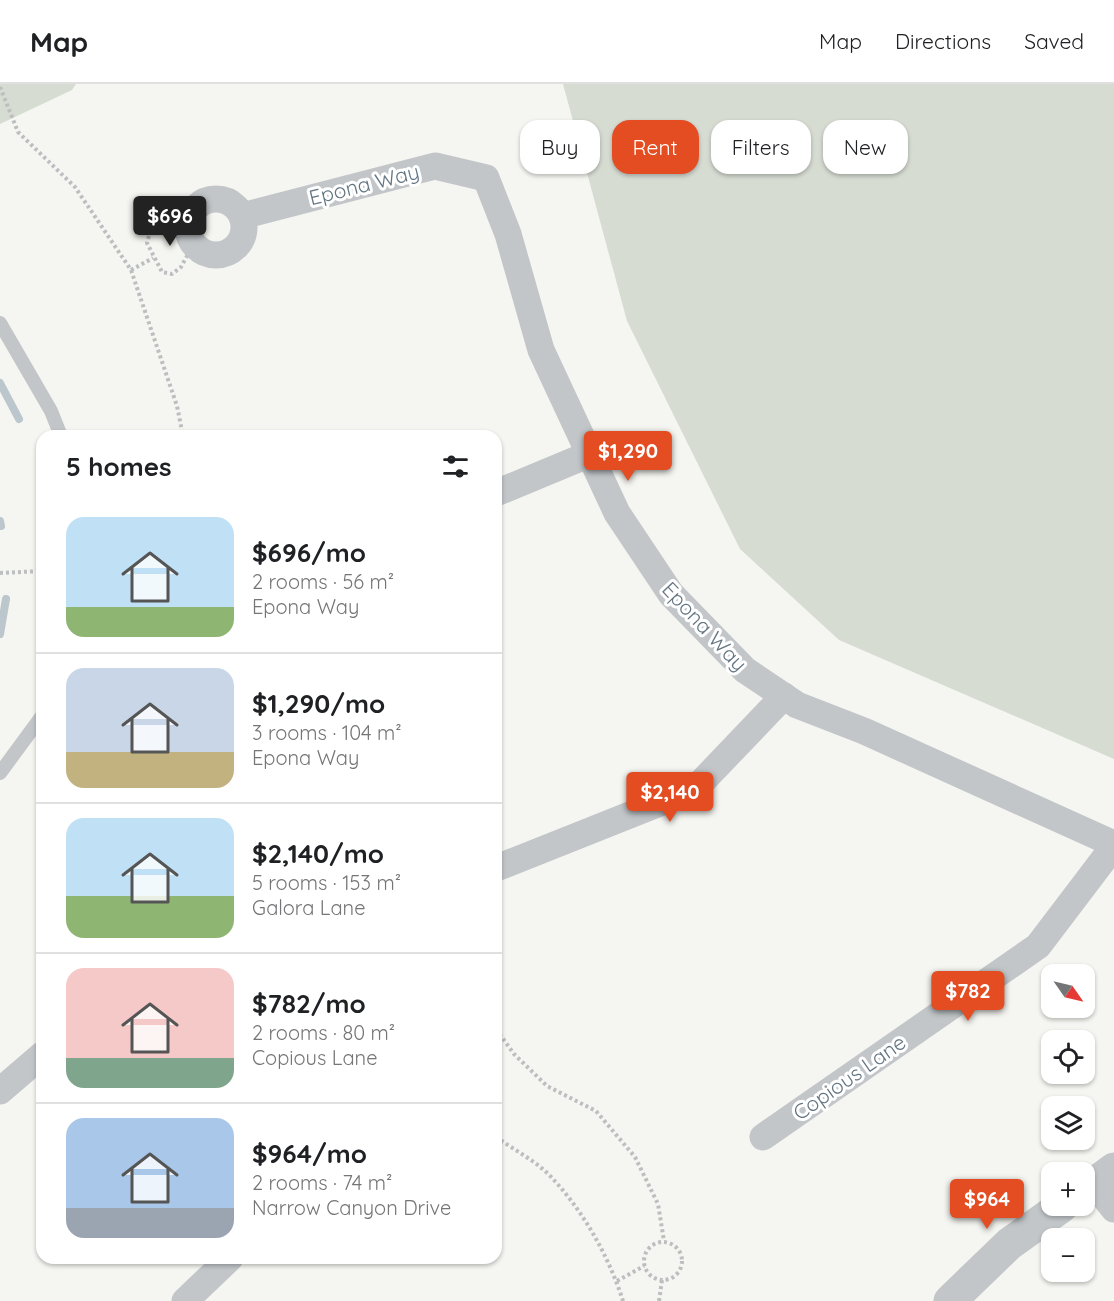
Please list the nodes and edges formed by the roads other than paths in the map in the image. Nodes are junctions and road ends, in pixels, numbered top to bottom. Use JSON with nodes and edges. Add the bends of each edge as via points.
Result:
{"nodes":[{"id":1,"x":242,"y":216,"type":"junction"},
{"id":2,"x":0,"y":323,"type":"edge"},
{"id":3,"x":59,"y":430,"type":"edge"},
{"id":4,"x":590,"y":454,"type":"junction"},
{"id":5,"x":502,"y":491,"type":"edge"},
{"id":6,"x":784,"y":696,"type":"junction"},
{"id":7,"x":36,"y":724,"type":"edge"},
{"id":8,"x":0,"y":773,"type":"edge"},
{"id":9,"x":1114,"y":845,"type":"edge"},
{"id":10,"x":502,"y":866,"type":"edge"},
{"id":11,"x":36,"y":1060,"type":"edge"},
{"id":12,"x":0,"y":1091,"type":"edge"},
{"id":13,"x":763,"y":1137,"type":"dead end"},
{"id":14,"x":1048,"y":1216,"type":"edge"},
{"id":15,"x":224,"y":1264,"type":"edge"},
{"id":16,"x":185,"y":1301,"type":"edge"},
{"id":17,"x":950,"y":1301,"type":"edge"}],
"edges":[{"from":1,"to":1,"type":"street","via":[[232,203],[217,199],[201,202],[190,214],[190,238],[207,254],[223,255],[237,247],[244,232]]},
{"from":1,"to":4,"type":"street","name":"Epona Way","via":[[435,166],[486,178],[508,234],[542,350]]},
{"from":2,"to":3,"type":"lane"},
{"from":4,"to":5,"type":"street"},
{"from":4,"to":6,"type":"street","name":"Epona Way","via":[[617,513],[670,594],[745,670]]},
{"from":6,"to":9,"type":"street","name":"Epona Way"},
{"from":6,"to":10,"type":"street","via":[[695,789]]},
{"from":7,"to":8,"type":"lane"},
{"from":9,"to":13,"type":"street","name":"Copious Lane","via":[[1038,946]]},
{"from":11,"to":12,"type":"street"},
{"from":14,"to":17,"type":"street","via":[[1009,1244]]},
{"from":15,"to":16,"type":"street"}]}
